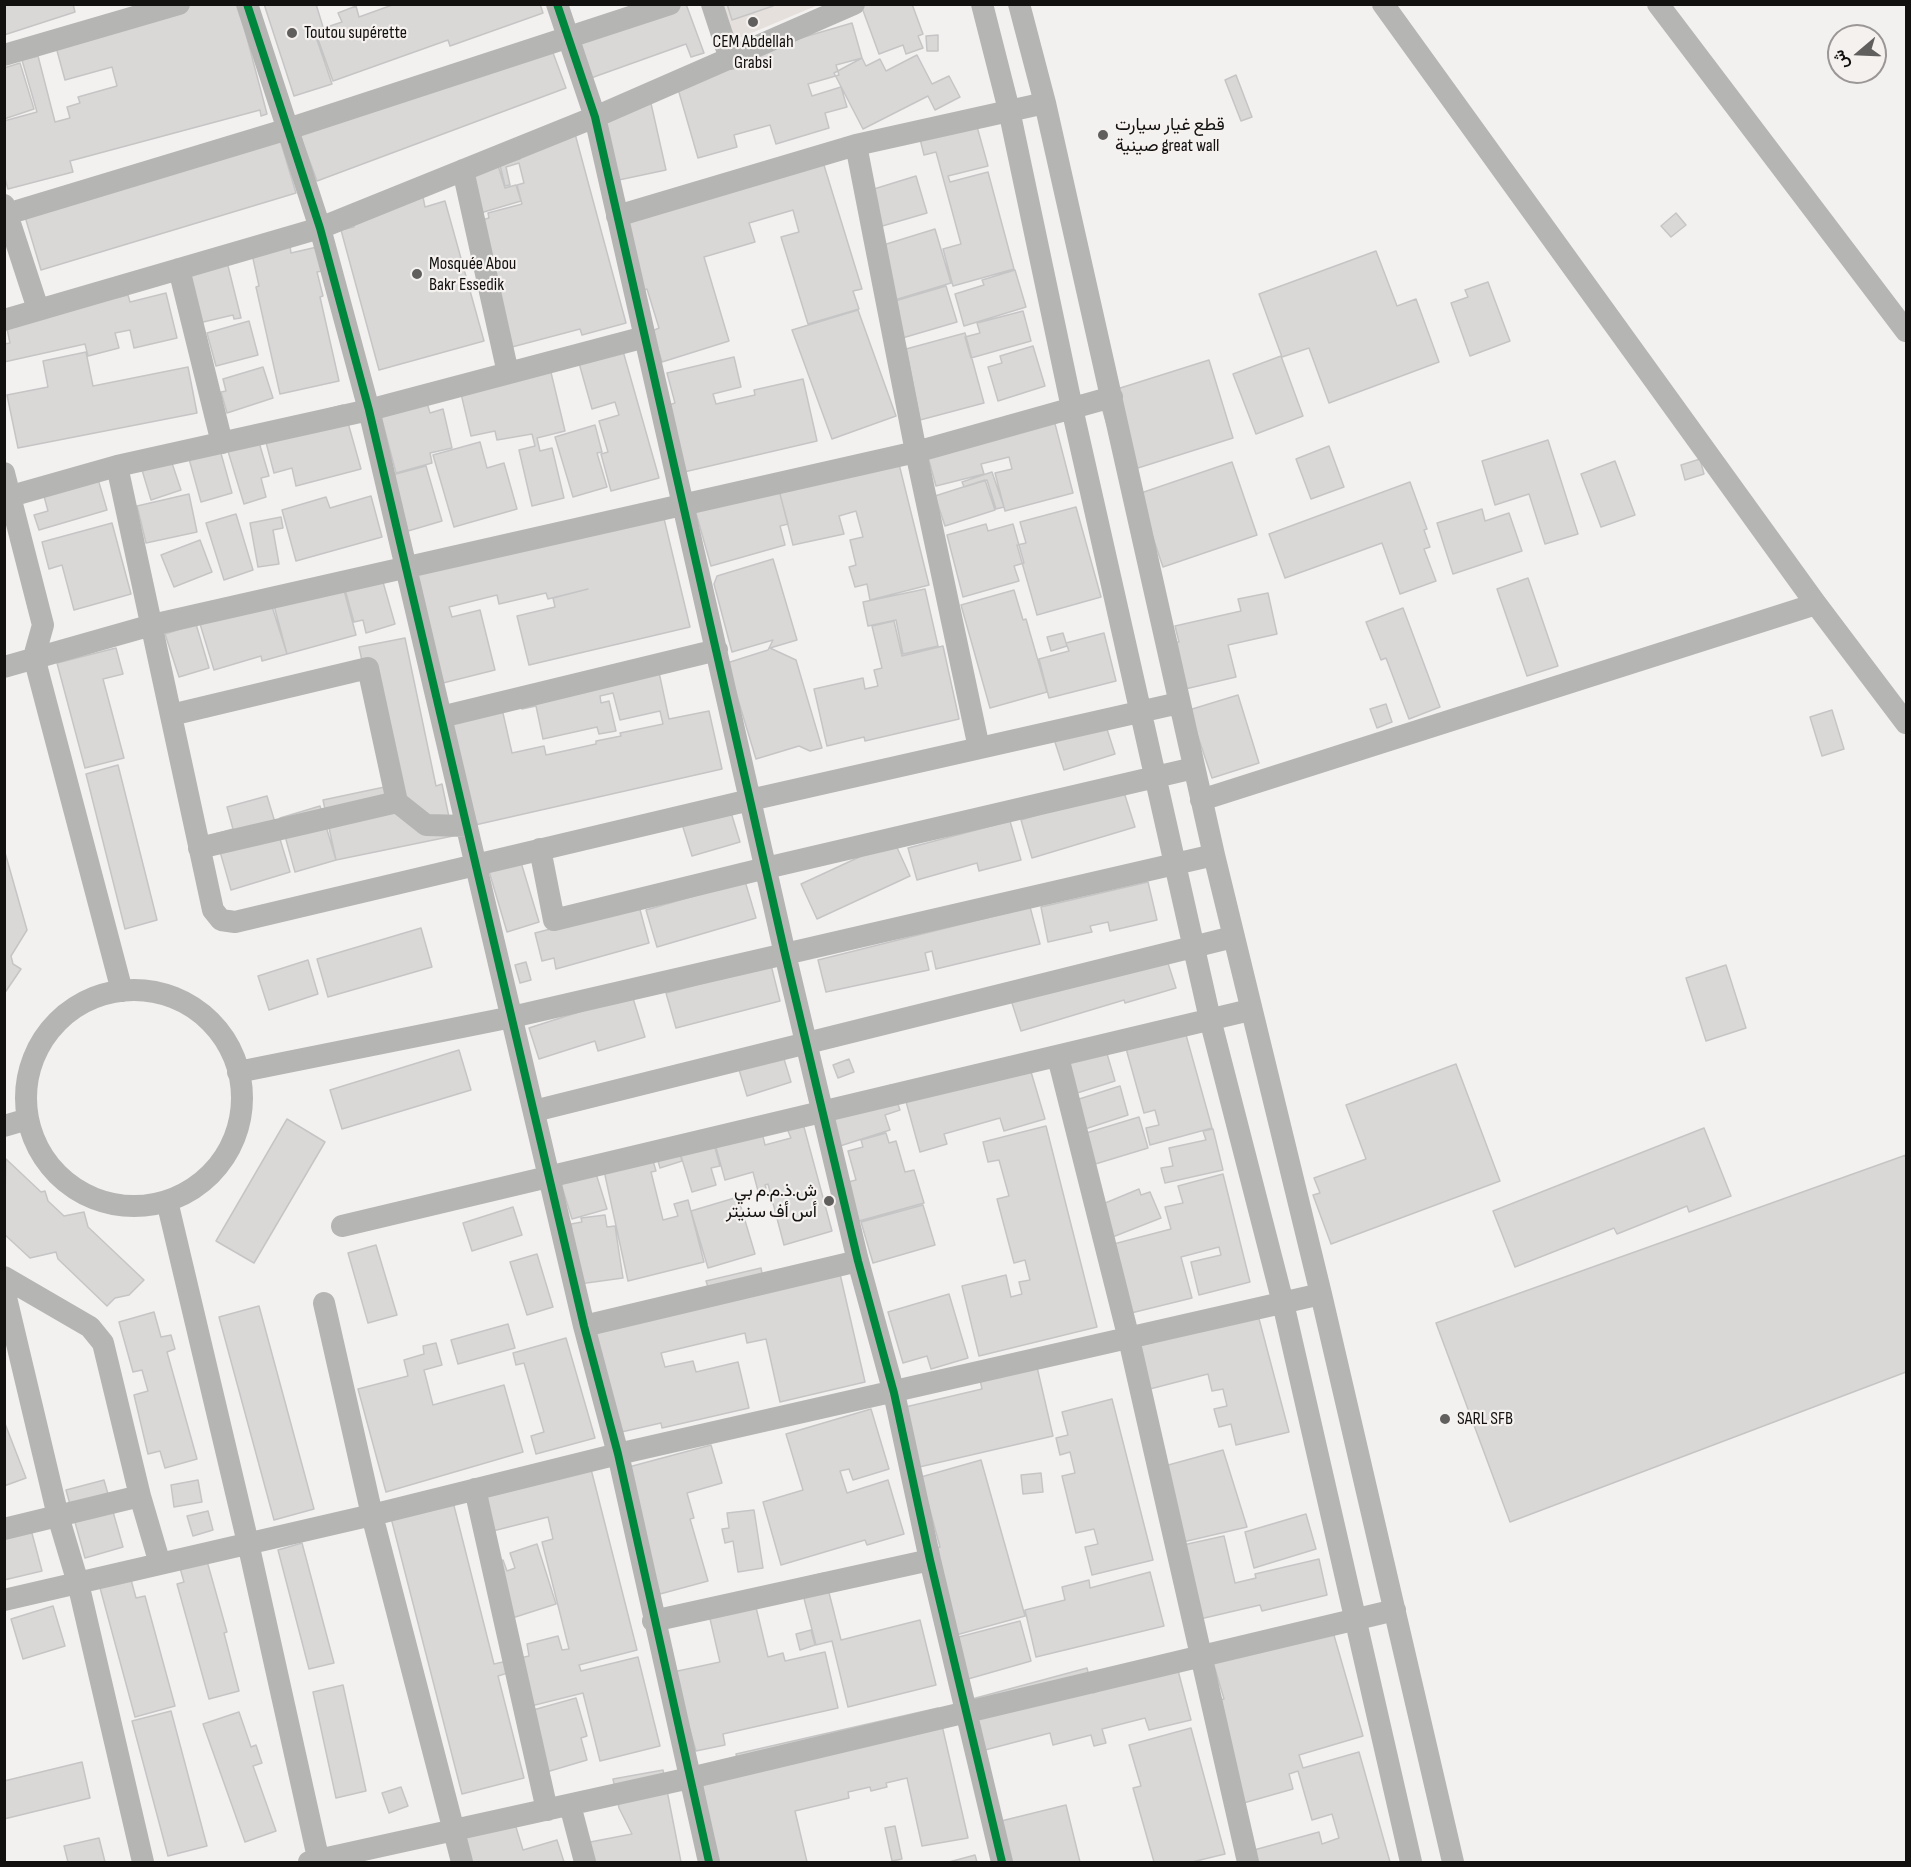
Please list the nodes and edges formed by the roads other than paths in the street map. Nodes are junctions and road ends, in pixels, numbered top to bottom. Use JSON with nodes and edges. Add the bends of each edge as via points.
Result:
{"nodes":[{"id":1,"x":179,"y":4,"type":"edge"},
{"id":2,"x":247,"y":4,"type":"edge"},
{"id":3,"x":557,"y":4,"type":"edge"},
{"id":4,"x":670,"y":4,"type":"edge"},
{"id":5,"x":712,"y":4,"type":"edge"},
{"id":6,"x":854,"y":4,"type":"edge"},
{"id":7,"x":982,"y":4,"type":"edge"},
{"id":8,"x":1019,"y":4,"type":"edge"},
{"id":9,"x":1383,"y":4,"type":"edge"},
{"id":10,"x":1658,"y":4,"type":"edge"},
{"id":11,"x":568,"y":40,"type":"junction"},
{"id":12,"x":4,"y":55,"type":"edge"},
{"id":13,"x":730,"y":58,"type":"junction"},
{"id":14,"x":1045,"y":103,"type":"junction"},
{"id":15,"x":1009,"y":110,"type":"junction"},
{"id":16,"x":595,"y":117,"type":"junction"},
{"id":17,"x":288,"y":129,"type":"junction"},
{"id":18,"x":856,"y":144,"type":"junction"},
{"id":19,"x":463,"y":170,"type":"junction"},
{"id":20,"x":6,"y":210,"type":"edge"},
{"id":21,"x":617,"y":216,"type":"junction"},
{"id":22,"x":320,"y":228,"type":"junction"},
{"id":23,"x":179,"y":269,"type":"junction"},
{"id":24,"x":38,"y":309,"type":"junction"},
{"id":25,"x":4,"y":320,"type":"edge"},
{"id":26,"x":1906,"y":331,"type":"edge"},
{"id":27,"x":645,"y":337,"type":"junction"},
{"id":28,"x":508,"y":373,"type":"junction"},
{"id":29,"x":1112,"y":397,"type":"junction"},
{"id":30,"x":1072,"y":408,"type":"junction"},
{"id":31,"x":369,"y":410,"type":"junction"},
{"id":32,"x":222,"y":443,"type":"junction"},
{"id":33,"x":916,"y":452,"type":"junction"},
{"id":34,"x":117,"y":466,"type":"junction"},
{"id":35,"x":4,"y":474,"type":"edge"},
{"id":36,"x":8,"y":497,"type":"edge"},
{"id":37,"x":683,"y":506,"type":"junction"},
{"id":38,"x":406,"y":568,"type":"junction"},
{"id":39,"x":1816,"y":604,"type":"junction"},
{"id":40,"x":153,"y":625,"type":"junction"},
{"id":41,"x":717,"y":650,"type":"junction"},
{"id":42,"x":34,"y":657,"type":"junction"},
{"id":43,"x":4,"y":667,"type":"edge"},
{"id":44,"x":1179,"y":702,"type":"junction"},
{"id":45,"x":1140,"y":712,"type":"junction"},
{"id":46,"x":171,"y":715,"type":"junction"},
{"id":47,"x":441,"y":717,"type":"junction"},
{"id":48,"x":1906,"y":723,"type":"edge"},
{"id":49,"x":979,"y":748,"type":"junction"},
{"id":50,"x":1194,"y":768,"type":"junction"},
{"id":51,"x":1155,"y":777,"type":"junction"},
{"id":52,"x":750,"y":800,"type":"junction"},
{"id":53,"x":1202,"y":800,"type":"junction"},
{"id":54,"x":397,"y":802,"type":"junction"},
{"id":55,"x":467,"y":826,"type":"junction"},
{"id":56,"x":200,"y":849,"type":"junction"},
{"id":57,"x":540,"y":849,"type":"junction"},
{"id":58,"x":1214,"y":855,"type":"junction"},
{"id":59,"x":476,"y":864,"type":"junction"},
{"id":60,"x":1174,"y":865,"type":"junction"},
{"id":61,"x":765,"y":868,"type":"junction"},
{"id":62,"x":1233,"y":937,"type":"junction"},
{"id":63,"x":1194,"y":946,"type":"junction"},
{"id":64,"x":785,"y":954,"type":"junction"},
{"id":65,"x":122,"y":990,"type":"junction"},
{"id":66,"x":1250,"y":1010,"type":"junction"},
{"id":67,"x":512,"y":1017,"type":"junction"},
{"id":68,"x":1210,"y":1019,"type":"junction"},
{"id":69,"x":807,"y":1043,"type":"junction"},
{"id":70,"x":1058,"y":1057,"type":"junction"},
{"id":71,"x":238,"y":1072,"type":"junction"},
{"id":72,"x":534,"y":1111,"type":"junction"},
{"id":73,"x":823,"y":1112,"type":"junction"},
{"id":74,"x":28,"y":1119,"type":"junction"},
{"id":75,"x":4,"y":1126,"type":"edge"},
{"id":76,"x":549,"y":1176,"type":"junction"},
{"id":77,"x":167,"y":1202,"type":"junction"},
{"id":78,"x":342,"y":1226,"type":"dead end"},
{"id":79,"x":858,"y":1261,"type":"junction"},
{"id":80,"x":4,"y":1277,"type":"edge"},
{"id":81,"x":4,"y":1289,"type":"edge"},
{"id":82,"x":1321,"y":1294,"type":"junction"},
{"id":83,"x":324,"y":1303,"type":"dead end"},
{"id":84,"x":1283,"y":1303,"type":"junction"},
{"id":85,"x":584,"y":1326,"type":"junction"},
{"id":86,"x":1129,"y":1339,"type":"junction"},
{"id":87,"x":894,"y":1393,"type":"junction"},
{"id":88,"x":618,"y":1454,"type":"junction"},
{"id":89,"x":475,"y":1488,"type":"junction"},
{"id":90,"x":140,"y":1496,"type":"junction"},
{"id":91,"x":372,"y":1515,"type":"junction"},
{"id":92,"x":58,"y":1516,"type":"junction"},
{"id":93,"x":4,"y":1529,"type":"edge"},
{"id":94,"x":248,"y":1543,"type":"junction"},
{"id":95,"x":930,"y":1560,"type":"junction"},
{"id":96,"x":160,"y":1564,"type":"junction"},
{"id":97,"x":78,"y":1583,"type":"junction"},
{"id":98,"x":4,"y":1600,"type":"edge"},
{"id":99,"x":1395,"y":1610,"type":"junction"},
{"id":100,"x":1355,"y":1620,"type":"junction"},
{"id":101,"x":653,"y":1621,"type":"junction"},
{"id":102,"x":1199,"y":1657,"type":"junction"},
{"id":103,"x":966,"y":1712,"type":"junction"},
{"id":104,"x":690,"y":1778,"type":"junction"},
{"id":105,"x":570,"y":1805,"type":"junction"},
{"id":106,"x":547,"y":1810,"type":"junction"},
{"id":107,"x":454,"y":1830,"type":"junction"},
{"id":108,"x":316,"y":1862,"type":"edge"},
{"id":109,"x":143,"y":1863,"type":"edge"},
{"id":110,"x":462,"y":1863,"type":"edge"},
{"id":111,"x":585,"y":1863,"type":"edge"},
{"id":112,"x":709,"y":1863,"type":"edge"},
{"id":113,"x":1002,"y":1863,"type":"edge"},
{"id":114,"x":1248,"y":1863,"type":"edge"},
{"id":115,"x":1411,"y":1863,"type":"edge"},
{"id":116,"x":1453,"y":1863,"type":"edge"}],
"edges":[{"from":1,"to":12,"type":"street"},
{"from":2,"to":17,"type":"street"},
{"from":3,"to":11,"type":"street"},
{"from":4,"to":11,"type":"street"},
{"from":5,"to":13,"type":"street"},
{"from":6,"to":13,"type":"street"},
{"from":7,"to":15,"type":"street"},
{"from":8,"to":14,"type":"street"},
{"from":9,"to":39,"type":"street"},
{"from":10,"to":26,"type":"street"},
{"from":11,"to":16,"type":"street"},
{"from":11,"to":17,"type":"street"},
{"from":13,"to":16,"type":"street"},
{"from":14,"to":15,"type":"street"},
{"from":14,"to":29,"type":"street"},
{"from":15,"to":18,"type":"street"},
{"from":15,"to":30,"type":"street"},
{"from":16,"to":19,"type":"street"},
{"from":16,"to":21,"type":"street"},
{"from":17,"to":20,"type":"street"},
{"from":17,"to":22,"type":"street"},
{"from":18,"to":21,"type":"street"},
{"from":18,"to":33,"type":"street"},
{"from":19,"to":22,"type":"street"},
{"from":19,"to":28,"type":"street"},
{"from":20,"to":24,"type":"street"},
{"from":21,"to":27,"type":"street"},
{"from":22,"to":23,"type":"street"},
{"from":22,"to":31,"type":"street"},
{"from":23,"to":24,"type":"street"},
{"from":23,"to":32,"type":"street"},
{"from":24,"to":25,"type":"street"},
{"from":27,"to":28,"type":"street"},
{"from":27,"to":37,"type":"street"},
{"from":28,"to":31,"type":"street"},
{"from":29,"to":30,"type":"street"},
{"from":29,"to":44,"type":"street"},
{"from":30,"to":33,"type":"street"},
{"from":30,"to":45,"type":"street"},
{"from":31,"to":32,"type":"street"},
{"from":31,"to":38,"type":"street"},
{"from":32,"to":34,"type":"street"},
{"from":33,"to":37,"type":"street"},
{"from":33,"to":49,"type":"street"},
{"from":34,"to":36,"type":"street"},
{"from":34,"to":40,"type":"street"},
{"from":35,"to":36,"type":"street"},
{"from":36,"to":42,"type":"street","via":[[43,625]]},
{"from":37,"to":38,"type":"street"},
{"from":37,"to":41,"type":"street"},
{"from":38,"to":40,"type":"street"},
{"from":38,"to":47,"type":"street"},
{"from":39,"to":48,"type":"street"},
{"from":39,"to":53,"type":"street"},
{"from":40,"to":42,"type":"street"},
{"from":40,"to":46,"type":"street"},
{"from":41,"to":47,"type":"street"},
{"from":41,"to":52,"type":"street"},
{"from":42,"to":43,"type":"street"},
{"from":42,"to":65,"type":"street"},
{"from":44,"to":45,"type":"street"},
{"from":44,"to":50,"type":"street"},
{"from":45,"to":49,"type":"street"},
{"from":45,"to":51,"type":"street"},
{"from":46,"to":54,"type":"street","via":[[368,668]]},
{"from":46,"to":56,"type":"street"},
{"from":47,"to":55,"type":"street"},
{"from":49,"to":52,"type":"street"},
{"from":50,"to":51,"type":"street"},
{"from":50,"to":53,"type":"street"},
{"from":51,"to":60,"type":"street"},
{"from":51,"to":61,"type":"street"},
{"from":52,"to":57,"type":"street"},
{"from":52,"to":61,"type":"street"},
{"from":53,"to":58,"type":"street"},
{"from":54,"to":55,"type":"street","via":[[426,825]]},
{"from":54,"to":56,"type":"street"},
{"from":55,"to":59,"type":"street"},
{"from":56,"to":59,"type":"street","via":[[213,910],[221,920],[235,922]]},
{"from":57,"to":59,"type":"street"},
{"from":57,"to":61,"type":"street","via":[[554,920]]},
{"from":58,"to":60,"type":"street"},
{"from":58,"to":62,"type":"street"},
{"from":59,"to":67,"type":"street"},
{"from":60,"to":63,"type":"street"},
{"from":60,"to":64,"type":"street"},
{"from":61,"to":64,"type":"street"},
{"from":62,"to":63,"type":"street"},
{"from":62,"to":66,"type":"street"},
{"from":63,"to":68,"type":"street"},
{"from":63,"to":69,"type":"street"},
{"from":64,"to":67,"type":"street"},
{"from":64,"to":69,"type":"street"},
{"from":65,"to":71,"type":"street","via":[[172,997],[195,1009],[229,1047]]},
{"from":65,"to":74,"type":"street","via":[[97,996],[55,1024],[30,1068]]},
{"from":66,"to":68,"type":"street"},
{"from":66,"to":82,"type":"street"},
{"from":67,"to":71,"type":"street"},
{"from":67,"to":72,"type":"street"},
{"from":68,"to":70,"type":"street"},
{"from":68,"to":84,"type":"street"},
{"from":69,"to":72,"type":"street"},
{"from":69,"to":73,"type":"street"},
{"from":70,"to":73,"type":"street"},
{"from":70,"to":86,"type":"street"},
{"from":71,"to":77,"type":"street","via":[[241,1107],[228,1151],[206,1179]]},
{"from":72,"to":76,"type":"street"},
{"from":73,"to":76,"type":"street"},
{"from":73,"to":79,"type":"street"},
{"from":74,"to":75,"type":"street"},
{"from":74,"to":77,"type":"street","via":[[36,1144],[50,1166],[83,1193],[116,1205]]},
{"from":76,"to":78,"type":"street"},
{"from":76,"to":85,"type":"street"},
{"from":77,"to":94,"type":"street"},
{"from":79,"to":85,"type":"street"},
{"from":79,"to":87,"type":"street"},
{"from":80,"to":90,"type":"street","via":[[90,1327],[103,1343]]},
{"from":81,"to":92,"type":"street"},
{"from":82,"to":84,"type":"street"},
{"from":82,"to":99,"type":"street"},
{"from":83,"to":91,"type":"street"},
{"from":84,"to":86,"type":"street"},
{"from":84,"to":100,"type":"street"},
{"from":85,"to":88,"type":"street"},
{"from":86,"to":87,"type":"street"},
{"from":86,"to":102,"type":"street"},
{"from":87,"to":88,"type":"street"},
{"from":87,"to":95,"type":"street"},
{"from":88,"to":89,"type":"street"},
{"from":88,"to":101,"type":"street"},
{"from":89,"to":91,"type":"street"},
{"from":89,"to":106,"type":"street"},
{"from":90,"to":92,"type":"street"},
{"from":90,"to":96,"type":"street"},
{"from":91,"to":94,"type":"street"},
{"from":91,"to":107,"type":"street"},
{"from":92,"to":93,"type":"street"},
{"from":92,"to":97,"type":"street"},
{"from":94,"to":96,"type":"street"},
{"from":94,"to":108,"type":"street"},
{"from":95,"to":101,"type":"street"},
{"from":95,"to":103,"type":"street"},
{"from":96,"to":97,"type":"street"},
{"from":97,"to":98,"type":"street"},
{"from":97,"to":109,"type":"street"},
{"from":99,"to":100,"type":"street"},
{"from":99,"to":116,"type":"street"},
{"from":100,"to":102,"type":"street"},
{"from":100,"to":115,"type":"street"},
{"from":101,"to":104,"type":"street"},
{"from":102,"to":103,"type":"street"},
{"from":102,"to":114,"type":"street"},
{"from":103,"to":104,"type":"street"},
{"from":103,"to":113,"type":"street"},
{"from":104,"to":105,"type":"street"},
{"from":104,"to":112,"type":"street"},
{"from":105,"to":106,"type":"street"},
{"from":105,"to":111,"type":"street"},
{"from":106,"to":107,"type":"street"},
{"from":107,"to":108,"type":"street"},
{"from":107,"to":110,"type":"street"}]}
